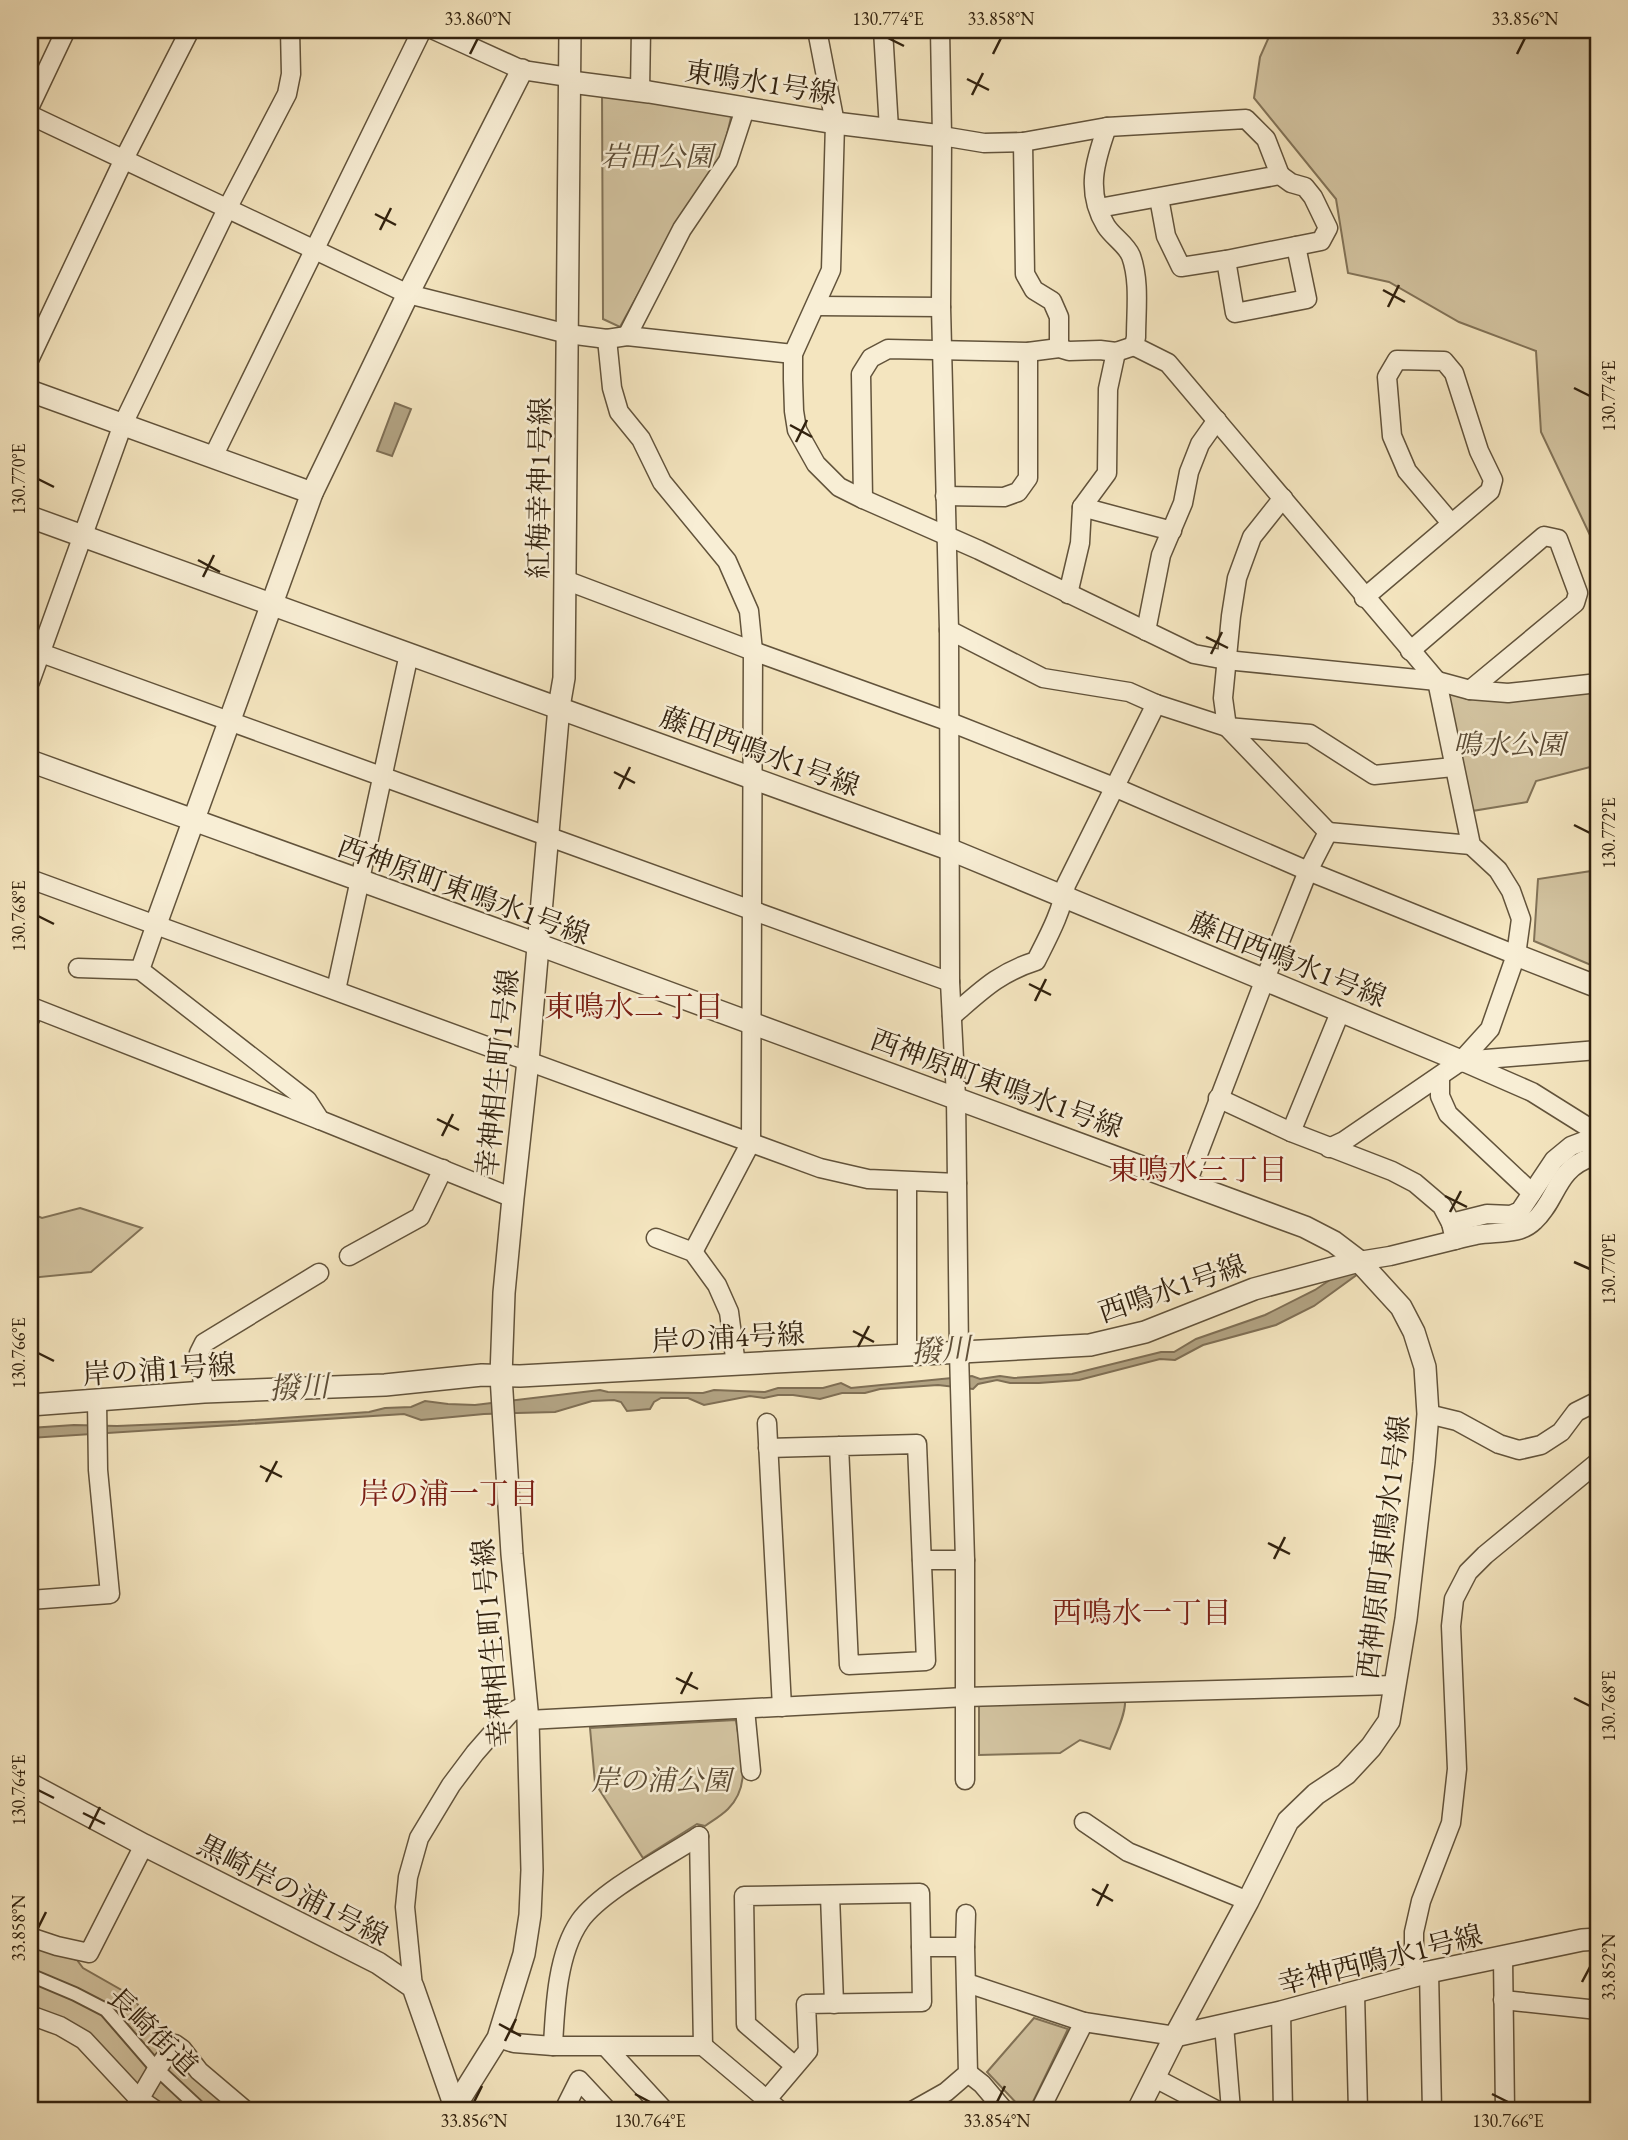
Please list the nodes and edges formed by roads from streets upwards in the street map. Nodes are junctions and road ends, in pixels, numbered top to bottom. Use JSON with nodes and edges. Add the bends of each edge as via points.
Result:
{"nodes":[{"id":1,"x":66,"y":30,"type":"edge"},
{"id":2,"x":190,"y":30,"type":"edge"},
{"id":3,"x":290,"y":30,"type":"edge"},
{"id":4,"x":422,"y":30,"type":"edge"},
{"id":5,"x":434,"y":30,"type":"edge"},
{"id":6,"x":570,"y":30,"type":"edge"},
{"id":7,"x":641,"y":30,"type":"edge"},
{"id":8,"x":817,"y":30,"type":"edge"},
{"id":9,"x":883,"y":30,"type":"edge"},
{"id":10,"x":940,"y":30,"type":"edge"},
{"id":11,"x":522,"y":70,"type":"junction"},
{"id":12,"x":571,"y":82,"type":"junction"},
{"id":13,"x":640,"y":91,"type":"junction"},
{"id":14,"x":30,"y":106,"type":"edge"},
{"id":15,"x":745,"y":109,"type":"junction"},
{"id":16,"x":30,"y":115,"type":"edge"},
{"id":17,"x":835,"y":123,"type":"junction"},
{"id":18,"x":1107,"y":127,"type":"junction"},
{"id":19,"x":890,"y":129,"type":"junction"},
{"id":20,"x":942,"y":136,"type":"junction"},
{"id":21,"x":1023,"y":142,"type":"junction"},
{"id":22,"x":124,"y":159,"type":"junction"},
{"id":23,"x":1280,"y":175,"type":"junction"},
{"id":24,"x":1159,"y":198,"type":"junction"},
{"id":25,"x":1099,"y":208,"type":"junction"},
{"id":26,"x":227,"y":209,"type":"junction"},
{"id":27,"x":1296,"y":246,"type":"junction"},
{"id":28,"x":313,"y":250,"type":"junction"},
{"id":29,"x":1227,"y":260,"type":"junction"},
{"id":30,"x":408,"y":294,"type":"junction"},
{"id":31,"x":817,"y":306,"type":"junction"},
{"id":32,"x":941,"y":307,"type":"junction"},
{"id":33,"x":569,"y":334,"type":"junction"},
{"id":34,"x":627,"y":336,"type":"junction"},
{"id":35,"x":607,"y":339,"type":"junction"},
{"id":36,"x":1134,"y":346,"type":"junction"},
{"id":37,"x":1059,"y":348,"type":"junction"},
{"id":38,"x":942,"y":351,"type":"junction"},
{"id":39,"x":1028,"y":352,"type":"junction"},
{"id":40,"x":1116,"y":352,"type":"junction"},
{"id":41,"x":793,"y":354,"type":"junction"},
{"id":42,"x":30,"y":358,"type":"edge"},
{"id":43,"x":30,"y":391,"type":"edge"},
{"id":44,"x":1217,"y":419,"type":"junction"},
{"id":45,"x":122,"y":424,"type":"junction"},
{"id":46,"x":213,"y":457,"type":"junction"},
{"id":47,"x":313,"y":493,"type":"junction"},
{"id":48,"x":945,"y":496,"type":"junction"},
{"id":49,"x":1283,"y":498,"type":"junction"},
{"id":50,"x":863,"y":499,"type":"junction"},
{"id":51,"x":1082,"y":507,"type":"junction"},
{"id":52,"x":30,"y":517,"type":"edge"},
{"id":53,"x":1451,"y":523,"type":"junction"},
{"id":54,"x":1172,"y":531,"type":"junction"},
{"id":55,"x":82,"y":535,"type":"junction"},
{"id":56,"x":946,"y":537,"type":"junction"},
{"id":57,"x":565,"y":580,"type":"junction"},
{"id":58,"x":1068,"y":594,"type":"junction"},
{"id":59,"x":1364,"y":598,"type":"junction"},
{"id":60,"x":272,"y":604,"type":"junction"},
{"id":61,"x":949,"y":630,"type":"junction"},
{"id":62,"x":1146,"y":631,"type":"junction"},
{"id":63,"x":35,"y":651,"type":"edge"},
{"id":64,"x":752,"y":651,"type":"junction"},
{"id":65,"x":1410,"y":651,"type":"junction"},
{"id":66,"x":409,"y":654,"type":"junction"},
{"id":67,"x":1226,"y":660,"type":"junction"},
{"id":68,"x":1437,"y":681,"type":"junction"},
{"id":69,"x":30,"y":682,"type":"edge"},
{"id":70,"x":1598,"y":683,"type":"edge"},
{"id":71,"x":1470,"y":690,"type":"junction"},
{"id":72,"x":1156,"y":704,"type":"junction"},
{"id":73,"x":559,"y":708,"type":"junction"},
{"id":74,"x":229,"y":722,"type":"junction"},
{"id":75,"x":950,"y":722,"type":"junction"},
{"id":76,"x":1227,"y":727,"type":"junction"},
{"id":77,"x":30,"y":761,"type":"edge"},
{"id":78,"x":1453,"y":766,"type":"junction"},
{"id":79,"x":382,"y":777,"type":"junction"},
{"id":80,"x":751,"y":777,"type":"junction"},
{"id":81,"x":1114,"y":788,"type":"junction"},
{"id":82,"x":195,"y":821,"type":"junction"},
{"id":83,"x":1328,"y":832,"type":"junction"},
{"id":84,"x":548,"y":837,"type":"junction"},
{"id":85,"x":1471,"y":845,"type":"junction"},
{"id":86,"x":951,"y":850,"type":"junction"},
{"id":87,"x":1308,"y":870,"type":"junction"},
{"id":88,"x":30,"y":879,"type":"edge"},
{"id":89,"x":360,"y":882,"type":"junction"},
{"id":90,"x":1064,"y":897,"type":"junction"},
{"id":91,"x":751,"y":911,"type":"junction"},
{"id":92,"x":156,"y":924,"type":"junction"},
{"id":93,"x":538,"y":946,"type":"junction"},
{"id":94,"x":1516,"y":954,"type":"junction"},
{"id":95,"x":78,"y":968,"type":"dead end"},
{"id":96,"x":140,"y":970,"type":"junction"},
{"id":97,"x":1265,"y":979,"type":"junction"},
{"id":98,"x":950,"y":982,"type":"junction"},
{"id":99,"x":1598,"y":987,"type":"edge"},
{"id":100,"x":336,"y":990,"type":"junction"},
{"id":101,"x":1341,"y":1010,"type":"junction"},
{"id":102,"x":31,"y":1011,"type":"edge"},
{"id":103,"x":952,"y":1016,"type":"junction"},
{"id":104,"x":751,"y":1024,"type":"junction"},
{"id":105,"x":1598,"y":1050,"type":"edge"},
{"id":106,"x":528,"y":1061,"type":"junction"},
{"id":107,"x":1461,"y":1061,"type":"junction"},
{"id":108,"x":1440,"y":1076,"type":"junction"},
{"id":109,"x":956,"y":1097,"type":"junction"},
{"id":110,"x":1218,"y":1098,"type":"junction"},
{"id":111,"x":320,"y":1120,"type":"junction"},
{"id":112,"x":1291,"y":1132,"type":"junction"},
{"id":113,"x":751,"y":1142,"type":"junction"},
{"id":114,"x":1592,"y":1146,"type":"junction"},
{"id":115,"x":1329,"y":1148,"type":"junction"},
{"id":116,"x":443,"y":1169,"type":"junction"},
{"id":117,"x":907,"y":1182,"type":"junction"},
{"id":118,"x":1187,"y":1182,"type":"junction"},
{"id":119,"x":957,"y":1183,"type":"junction"},
{"id":120,"x":1532,"y":1194,"type":"junction"},
{"id":121,"x":513,"y":1198,"type":"junction"},
{"id":122,"x":1453,"y":1231,"type":"junction"},
{"id":123,"x":656,"y":1238,"type":"dead end"},
{"id":124,"x":693,"y":1252,"type":"junction"},
{"id":125,"x":349,"y":1256,"type":"dead end"},
{"id":126,"x":1359,"y":1261,"type":"junction"},
{"id":127,"x":319,"y":1273,"type":"dead end"},
{"id":128,"x":907,"y":1356,"type":"junction"},
{"id":129,"x":959,"y":1357,"type":"junction"},
{"id":130,"x":736,"y":1365,"type":"junction"},
{"id":131,"x":501,"y":1376,"type":"junction"},
{"id":132,"x":204,"y":1392,"type":"junction"},
{"id":133,"x":1598,"y":1403,"type":"edge"},
{"id":134,"x":30,"y":1405,"type":"edge"},
{"id":135,"x":97,"y":1409,"type":"junction"},
{"id":136,"x":1428,"y":1414,"type":"junction"},
{"id":137,"x":767,"y":1423,"type":"dead end"},
{"id":138,"x":839,"y":1446,"type":"junction"},
{"id":139,"x":768,"y":1448,"type":"junction"},
{"id":140,"x":1598,"y":1462,"type":"edge"},
{"id":141,"x":922,"y":1560,"type":"junction"},
{"id":142,"x":965,"y":1560,"type":"junction"},
{"id":143,"x":30,"y":1600,"type":"edge"},
{"id":144,"x":1395,"y":1685,"type":"junction"},
{"id":145,"x":965,"y":1697,"type":"junction"},
{"id":146,"x":782,"y":1707,"type":"junction"},
{"id":147,"x":745,"y":1709,"type":"junction"},
{"id":148,"x":527,"y":1712,"type":"junction"},
{"id":149,"x":751,"y":1771,"type":"dead end"},
{"id":150,"x":965,"y":1780,"type":"dead end"},
{"id":151,"x":30,"y":1784,"type":"edge"},
{"id":152,"x":1084,"y":1822,"type":"dead end"},
{"id":153,"x":144,"y":1845,"type":"junction"},
{"id":154,"x":830,"y":1895,"type":"junction"},
{"id":155,"x":1248,"y":1902,"type":"junction"},
{"id":156,"x":966,"y":1914,"type":"dead end"},
{"id":157,"x":30,"y":1937,"type":"edge"},
{"id":158,"x":1598,"y":1939,"type":"edge"},
{"id":159,"x":921,"y":1947,"type":"junction"},
{"id":160,"x":965,"y":1947,"type":"junction"},
{"id":161,"x":1503,"y":1958,"type":"junction"},
{"id":162,"x":1422,"y":1973,"type":"junction"},
{"id":163,"x":30,"y":1975,"type":"edge"},
{"id":164,"x":967,"y":1983,"type":"junction"},
{"id":165,"x":413,"y":1987,"type":"junction"},
{"id":166,"x":1354,"y":1994,"type":"junction"},
{"id":167,"x":1503,"y":2000,"type":"junction"},
{"id":168,"x":834,"y":2004,"type":"junction"},
{"id":169,"x":1598,"y":2010,"type":"edge"},
{"id":170,"x":1281,"y":2012,"type":"junction"},
{"id":171,"x":30,"y":2015,"type":"edge"},
{"id":172,"x":1084,"y":2022,"type":"junction"},
{"id":173,"x":1224,"y":2025,"type":"junction"},
{"id":174,"x":1175,"y":2036,"type":"junction"},
{"id":175,"x":498,"y":2038,"type":"junction"},
{"id":176,"x":553,"y":2046,"type":"junction"},
{"id":177,"x":703,"y":2046,"type":"junction"},
{"id":178,"x":606,"y":2047,"type":"junction"},
{"id":179,"x":795,"y":2066,"type":"junction"},
{"id":180,"x":157,"y":2069,"type":"junction"},
{"id":181,"x":968,"y":2073,"type":"junction"},
{"id":182,"x":1154,"y":2078,"type":"junction"},
{"id":183,"x":136,"y":2104,"type":"edge"},
{"id":184,"x":768,"y":2107,"type":"edge"},
{"id":185,"x":455,"y":2109,"type":"edge"},
{"id":186,"x":155,"y":2110,"type":"edge"},
{"id":187,"x":201,"y":2110,"type":"edge"},
{"id":188,"x":245,"y":2110,"type":"edge"},
{"id":189,"x":564,"y":2110,"type":"edge"},
{"id":190,"x":607,"y":2110,"type":"edge"},
{"id":191,"x":664,"y":2110,"type":"edge"},
{"id":192,"x":914,"y":2110,"type":"edge"},
{"id":193,"x":1004,"y":2110,"type":"edge"},
{"id":194,"x":1040,"y":2110,"type":"edge"},
{"id":195,"x":1138,"y":2110,"type":"edge"},
{"id":196,"x":1216,"y":2110,"type":"edge"},
{"id":197,"x":1231,"y":2110,"type":"edge"},
{"id":198,"x":1283,"y":2110,"type":"edge"},
{"id":199,"x":1358,"y":2110,"type":"edge"},
{"id":200,"x":1432,"y":2110,"type":"edge"},
{"id":201,"x":1505,"y":2110,"type":"edge"}],
"edges":[{"from":1,"to":14,"type":"street"},
{"from":2,"to":22,"type":"street"},
{"from":3,"to":26,"type":"street","via":[[287,94]]},
{"from":4,"to":28,"type":"street"},
{"from":5,"to":11,"type":"street"},
{"from":6,"to":12,"type":"street","name":"紅梅幸神1号線"},
{"from":7,"to":13,"type":"street"},
{"from":8,"to":17,"type":"street"},
{"from":9,"to":19,"type":"street"},
{"from":10,"to":20,"type":"street"},
{"from":11,"to":12,"type":"street","via":[[562,76]]},
{"from":11,"to":30,"type":"street"},
{"from":12,"to":13,"type":"street","name":"東鳴水1号線"},
{"from":12,"to":33,"type":"street","name":"紅梅幸神1号線"},
{"from":13,"to":15,"type":"street","name":"東鳴水1号線"},
{"from":15,"to":17,"type":"street","name":"東鳴水1号線"},
{"from":15,"to":34,"type":"street","via":[[728,161],[682,229]]},
{"from":16,"to":22,"type":"street"},
{"from":17,"to":19,"type":"street","name":"東鳴水1号線"},
{"from":17,"to":31,"type":"street","via":[[831,270]]},
{"from":18,"to":21,"type":"street"},
{"from":18,"to":23,"type":"street","via":[[1245,119],[1266,139]]},
{"from":18,"to":25,"type":"street","via":[[1095,164],[1093,186]]},
{"from":19,"to":20,"type":"street","name":"東鳴水1号線"},
{"from":20,"to":21,"type":"street","via":[[984,143]]},
{"from":20,"to":32,"type":"street"},
{"from":21,"to":37,"type":"street","via":[[1025,274],[1034,290],[1052,301],[1059,317]]},
{"from":22,"to":26,"type":"street"},
{"from":22,"to":42,"type":"street"},
{"from":23,"to":24,"type":"street"},
{"from":23,"to":27,"type":"street","via":[[1305,187],[1328,228],[1321,241]]},
{"from":24,"to":25,"type":"street"},
{"from":24,"to":29,"type":"street","via":[[1166,236],[1181,267]]},
{"from":25,"to":36,"type":"street","via":[[1107,226],[1129,251],[1136,271]]},
{"from":26,"to":28,"type":"street"},
{"from":26,"to":45,"type":"street"},
{"from":27,"to":29,"type":"street"},
{"from":27,"to":29,"type":"street","via":[[1307,299],[1236,313]]},
{"from":28,"to":30,"type":"street"},
{"from":28,"to":46,"type":"street"},
{"from":30,"to":33,"type":"street"},
{"from":30,"to":47,"type":"street"},
{"from":31,"to":32,"type":"street"},
{"from":31,"to":41,"type":"street"},
{"from":32,"to":38,"type":"street"},
{"from":33,"to":35,"type":"street"},
{"from":33,"to":57,"type":"street","name":"紅梅幸神1号線"},
{"from":34,"to":35,"type":"street"},
{"from":34,"to":41,"type":"street"},
{"from":35,"to":64,"type":"street","via":[[619,412],[642,439],[662,482],[727,561],[749,611]]},
{"from":36,"to":40,"type":"street"},
{"from":36,"to":44,"type":"street","via":[[1168,363]]},
{"from":37,"to":39,"type":"street"},
{"from":37,"to":40,"type":"street"},
{"from":38,"to":39,"type":"street"},
{"from":38,"to":48,"type":"street"},
{"from":38,"to":50,"type":"street","via":[[888,349],[871,358],[861,374]]},
{"from":39,"to":48,"type":"street","via":[[1028,478],[1018,492],[1004,497]]},
{"from":40,"to":51,"type":"street","via":[[1108,389],[1107,473]]},
{"from":41,"to":50,"type":"street","via":[[797,430],[816,464],[839,487]]},
{"from":43,"to":45,"type":"street"},
{"from":44,"to":49,"type":"street"},
{"from":44,"to":54,"type":"street","via":[[1200,444]]},
{"from":45,"to":46,"type":"street"},
{"from":45,"to":55,"type":"street"},
{"from":46,"to":47,"type":"street"},
{"from":47,"to":60,"type":"street"},
{"from":48,"to":56,"type":"street"},
{"from":49,"to":59,"type":"street"},
{"from":49,"to":67,"type":"street","via":[[1252,537],[1237,578]]},
{"from":50,"to":56,"type":"street"},
{"from":51,"to":54,"type":"street"},
{"from":51,"to":58,"type":"street","via":[[1080,543]]},
{"from":52,"to":55,"type":"street","name":"藤田西鳴水1号線"},
{"from":53,"to":53,"type":"street","via":[[1490,491],[1493,480],[1454,373],[1444,361],[1397,360],[1387,377],[1392,436],[1407,471]]},
{"from":53,"to":59,"type":"street"},
{"from":54,"to":62,"type":"street","via":[[1161,555]]},
{"from":55,"to":60,"type":"street","name":"藤田西鳴水1号線"},
{"from":55,"to":63,"type":"street"},
{"from":56,"to":58,"type":"street"},
{"from":56,"to":61,"type":"street"},
{"from":57,"to":64,"type":"street"},
{"from":57,"to":73,"type":"street","name":"紅梅幸神1号線","via":[[564,678]]},
{"from":58,"to":62,"type":"street"},
{"from":59,"to":65,"type":"street"},
{"from":60,"to":66,"type":"street","name":"藤田西鳴水1号線"},
{"from":60,"to":74,"type":"street"},
{"from":61,"to":72,"type":"street","via":[[1043,678],[1129,692]]},
{"from":61,"to":75,"type":"street"},
{"from":62,"to":67,"type":"street","via":[[1194,654]]},
{"from":63,"to":69,"type":"street"},
{"from":63,"to":74,"type":"street"},
{"from":64,"to":75,"type":"street"},
{"from":64,"to":80,"type":"street"},
{"from":65,"to":68,"type":"street"},
{"from":65,"to":71,"type":"street","via":[[1544,536],[1558,539],[1578,593],[1575,603]]},
{"from":66,"to":73,"type":"street","name":"藤田西鳴水1号線"},
{"from":66,"to":79,"type":"street"},
{"from":67,"to":68,"type":"street"},
{"from":67,"to":76,"type":"street","via":[[1223,698]]},
{"from":68,"to":71,"type":"street"},
{"from":68,"to":78,"type":"street"},
{"from":70,"to":71,"type":"street","via":[[1508,693]]},
{"from":72,"to":76,"type":"street"},
{"from":72,"to":81,"type":"street"},
{"from":73,"to":80,"type":"street","name":"藤田西鳴水1号線"},
{"from":73,"to":84,"type":"street","name":"紅梅幸神1号線"},
{"from":74,"to":79,"type":"street"},
{"from":74,"to":82,"type":"street"},
{"from":75,"to":81,"type":"street"},
{"from":75,"to":86,"type":"street"},
{"from":76,"to":78,"type":"street","via":[[1310,734],[1374,775]]},
{"from":76,"to":83,"type":"street"},
{"from":77,"to":82,"type":"street","name":"西神原町東鳴水1号線"},
{"from":78,"to":85,"type":"street"},
{"from":79,"to":84,"type":"street"},
{"from":79,"to":89,"type":"street"},
{"from":80,"to":86,"type":"street","name":"藤田西鳴水1号線"},
{"from":80,"to":91,"type":"street"},
{"from":81,"to":87,"type":"street"},
{"from":81,"to":90,"type":"street"},
{"from":82,"to":89,"type":"street","name":"西神原町東鳴水1号線"},
{"from":82,"to":92,"type":"street"},
{"from":83,"to":85,"type":"street"},
{"from":83,"to":87,"type":"street"},
{"from":84,"to":91,"type":"street"},
{"from":84,"to":93,"type":"street","name":"紅梅幸神1号線"},
{"from":85,"to":94,"type":"street","via":[[1498,870],[1511,891],[1521,919]]},
{"from":86,"to":90,"type":"street","name":"藤田西鳴水1号線"},
{"from":86,"to":98,"type":"street"},
{"from":87,"to":94,"type":"street"},
{"from":87,"to":97,"type":"street"},
{"from":88,"to":92,"type":"street"},
{"from":89,"to":93,"type":"street","name":"西神原町東鳴水1号線"},
{"from":89,"to":100,"type":"street"},
{"from":90,"to":97,"type":"street","name":"藤田西鳴水1号線"},
{"from":90,"to":103,"type":"street","via":[[1036,961],[1012,968]]},
{"from":91,"to":98,"type":"street"},
{"from":91,"to":104,"type":"street"},
{"from":92,"to":96,"type":"street"},
{"from":92,"to":100,"type":"street"},
{"from":93,"to":104,"type":"street","name":"西神原町東鳴水1号線"},
{"from":93,"to":106,"type":"street","name":"幸神相生町1号線"},
{"from":94,"to":99,"type":"street"},
{"from":94,"to":107,"type":"street","via":[[1490,1028]]},
{"from":95,"to":96,"type":"street"},
{"from":96,"to":111,"type":"street","via":[[307,1100]]},
{"from":97,"to":101,"type":"street","name":"藤田西鳴水1号線"},
{"from":97,"to":110,"type":"street"},
{"from":98,"to":103,"type":"street"},
{"from":100,"to":106,"type":"street"},
{"from":101,"to":107,"type":"street","name":"藤田西鳴水1号線"},
{"from":101,"to":112,"type":"street"},
{"from":102,"to":111,"type":"street"},
{"from":103,"to":109,"type":"street"},
{"from":104,"to":109,"type":"street","name":"西神原町東鳴水1号線"},
{"from":104,"to":113,"type":"street"},
{"from":105,"to":107,"type":"street"},
{"from":106,"to":113,"type":"street"},
{"from":106,"to":121,"type":"street","name":"幸神相生町1号線"},
{"from":107,"to":108,"type":"street"},
{"from":107,"to":114,"type":"street","via":[[1532,1092],[1580,1121],[1591,1129]]},
{"from":108,"to":115,"type":"street"},
{"from":108,"to":120,"type":"street","via":[[1440,1096],[1448,1114]]},
{"from":109,"to":118,"type":"street","name":"西神原町東鳴水1号線"},
{"from":109,"to":119,"type":"street"},
{"from":110,"to":112,"type":"street"},
{"from":110,"to":118,"type":"street"},
{"from":111,"to":116,"type":"street"},
{"from":112,"to":115,"type":"street"},
{"from":113,"to":117,"type":"street","via":[[820,1168]]},
{"from":113,"to":124,"type":"street"},
{"from":114,"to":120,"type":"street","via":[[1571,1146],[1554,1160]]},
{"from":114,"to":122,"type":"street","via":[[1583,1160],[1569,1169],[1534,1221],[1517,1231]]},
{"from":115,"to":122,"type":"street","via":[[1415,1183],[1442,1206]]},
{"from":116,"to":121,"type":"street"},
{"from":116,"to":125,"type":"street","via":[[420,1217]]},
{"from":117,"to":119,"type":"street"},
{"from":117,"to":128,"type":"street"},
{"from":118,"to":126,"type":"street","name":"西神原町東鳴水1号線","via":[[1305,1227]]},
{"from":119,"to":129,"type":"street"},
{"from":120,"to":122,"type":"street","via":[[1520,1211],[1488,1214]]},
{"from":121,"to":131,"type":"street","name":"幸神相生町1号線"},
{"from":122,"to":126,"type":"street","via":[[1390,1256]]},
{"from":123,"to":124,"type":"street"},
{"from":124,"to":130,"type":"street","via":[[729,1311]]},
{"from":126,"to":129,"type":"street","name":"西鳴水1号線","via":[[1254,1289],[1145,1332],[1112,1340]]},
{"from":126,"to":136,"type":"street","name":"西神原町東鳴水1号線","via":[[1401,1307],[1414,1332],[1425,1367]]},
{"from":127,"to":132,"type":"street","via":[[204,1343],[199,1353]]},
{"from":128,"to":129,"type":"street","name":"岸の浦4号線"},
{"from":128,"to":130,"type":"street","name":"岸の浦4号線"},
{"from":129,"to":142,"type":"street"},
{"from":130,"to":131,"type":"street","name":"岸の浦4号線"},
{"from":131,"to":132,"type":"street","name":"岸の浦1号線"},
{"from":131,"to":148,"type":"street","name":"幸神相生町1号線"},
{"from":132,"to":135,"type":"street","name":"岸の浦1号線"},
{"from":133,"to":136,"type":"street","via":[[1576,1412],[1561,1432],[1541,1445],[1519,1450],[1457,1421]]},
{"from":134,"to":135,"type":"street","name":"岸の浦1号線"},
{"from":135,"to":143,"type":"street","via":[[110,1594]]},
{"from":136,"to":144,"type":"street","name":"西神原町東鳴水1号線"},
{"from":137,"to":139,"type":"street"},
{"from":138,"to":139,"type":"street"},
{"from":138,"to":141,"type":"street","via":[[917,1444]]},
{"from":138,"to":141,"type":"street","via":[[849,1665],[926,1661]]},
{"from":139,"to":146,"type":"street"},
{"from":140,"to":162,"type":"street","via":[[1485,1555],[1468,1572],[1454,1599],[1457,1769],[1451,1823],[1414,1932]]},
{"from":141,"to":142,"type":"street"},
{"from":142,"to":145,"type":"street"},
{"from":144,"to":145,"type":"street"},
{"from":144,"to":155,"type":"street","name":"西神原町東鳴水1号線","via":[[1389,1721],[1346,1774],[1288,1821]]},
{"from":145,"to":146,"type":"street"},
{"from":145,"to":150,"type":"street"},
{"from":146,"to":147,"type":"street"},
{"from":147,"to":148,"type":"street"},
{"from":147,"to":149,"type":"street"},
{"from":148,"to":165,"type":"street","via":[[510,1713],[475,1753],[419,1838],[405,1907]]},
{"from":148,"to":175,"type":"street","name":"幸神相生町1号線","via":[[530,1915],[524,1954]]},
{"from":151,"to":153,"type":"street","name":"黒崎岸の浦1号線"},
{"from":152,"to":155,"type":"street","via":[[1128,1852]]},
{"from":153,"to":157,"type":"street","via":[[89,1953]]},
{"from":153,"to":165,"type":"street","name":"黒崎岸の浦1号線","via":[[378,1963]]},
{"from":154,"to":159,"type":"street","via":[[920,1893]]},
{"from":154,"to":168,"type":"street"},
{"from":154,"to":179,"type":"street","via":[[744,1896],[746,2024]]},
{"from":155,"to":174,"type":"street","name":"西神原町東鳴水1号線"},
{"from":156,"to":160,"type":"street"},
{"from":158,"to":161,"type":"street","name":"幸神西鳴水1号線"},
{"from":159,"to":160,"type":"street"},
{"from":159,"to":168,"type":"street","via":[[922,2002]]},
{"from":160,"to":164,"type":"street"},
{"from":161,"to":162,"type":"street","name":"幸神西鳴水1号線"},
{"from":161,"to":167,"type":"street"},
{"from":162,"to":166,"type":"street","name":"幸神西鳴水1号線"},
{"from":162,"to":200,"type":"street"},
{"from":163,"to":180,"type":"street","name":"長崎街道","via":[[106,2010]]},
{"from":164,"to":172,"type":"street"},
{"from":164,"to":181,"type":"street"},
{"from":165,"to":185,"type":"street"},
{"from":166,"to":170,"type":"street","name":"幸神西鳴水1号線"},
{"from":166,"to":199,"type":"street"},
{"from":167,"to":169,"type":"street"},
{"from":167,"to":201,"type":"street"},
{"from":168,"to":179,"type":"street","via":[[806,2004],[808,2051]]},
{"from":170,"to":173,"type":"street","name":"幸神西鳴水1号線"},
{"from":170,"to":198,"type":"street"},
{"from":171,"to":183,"type":"street","via":[[84,2040]]},
{"from":172,"to":174,"type":"street"},
{"from":172,"to":194,"type":"street"},
{"from":173,"to":174,"type":"street","name":"幸神西鳴水1号線"},
{"from":173,"to":197,"type":"street"},
{"from":174,"to":182,"type":"street","name":"西神原町東鳴水1号線"},
{"from":175,"to":176,"type":"street"},
{"from":175,"to":185,"type":"street","name":"幸神相生町1号線"},
{"from":176,"to":177,"type":"street","via":[[555,2006],[568,1945],[580,1921],[593,1906],[699,1836]]},
{"from":176,"to":178,"type":"street"},
{"from":177,"to":178,"type":"street"},
{"from":177,"to":184,"type":"street"},
{"from":178,"to":191,"type":"street"},
{"from":179,"to":184,"type":"street"},
{"from":180,"to":183,"type":"street"},
{"from":180,"to":187,"type":"street","name":"長崎街道"},
{"from":180,"to":188,"type":"street","via":[[175,2044]]},
{"from":181,"to":192,"type":"street"},
{"from":181,"to":193,"type":"street"},
{"from":182,"to":195,"type":"street","name":"西神原町東鳴水1号線"},
{"from":182,"to":196,"type":"street"},
{"from":183,"to":186,"type":"street"},
{"from":189,"to":190,"type":"street","via":[[579,2080]]}]}
